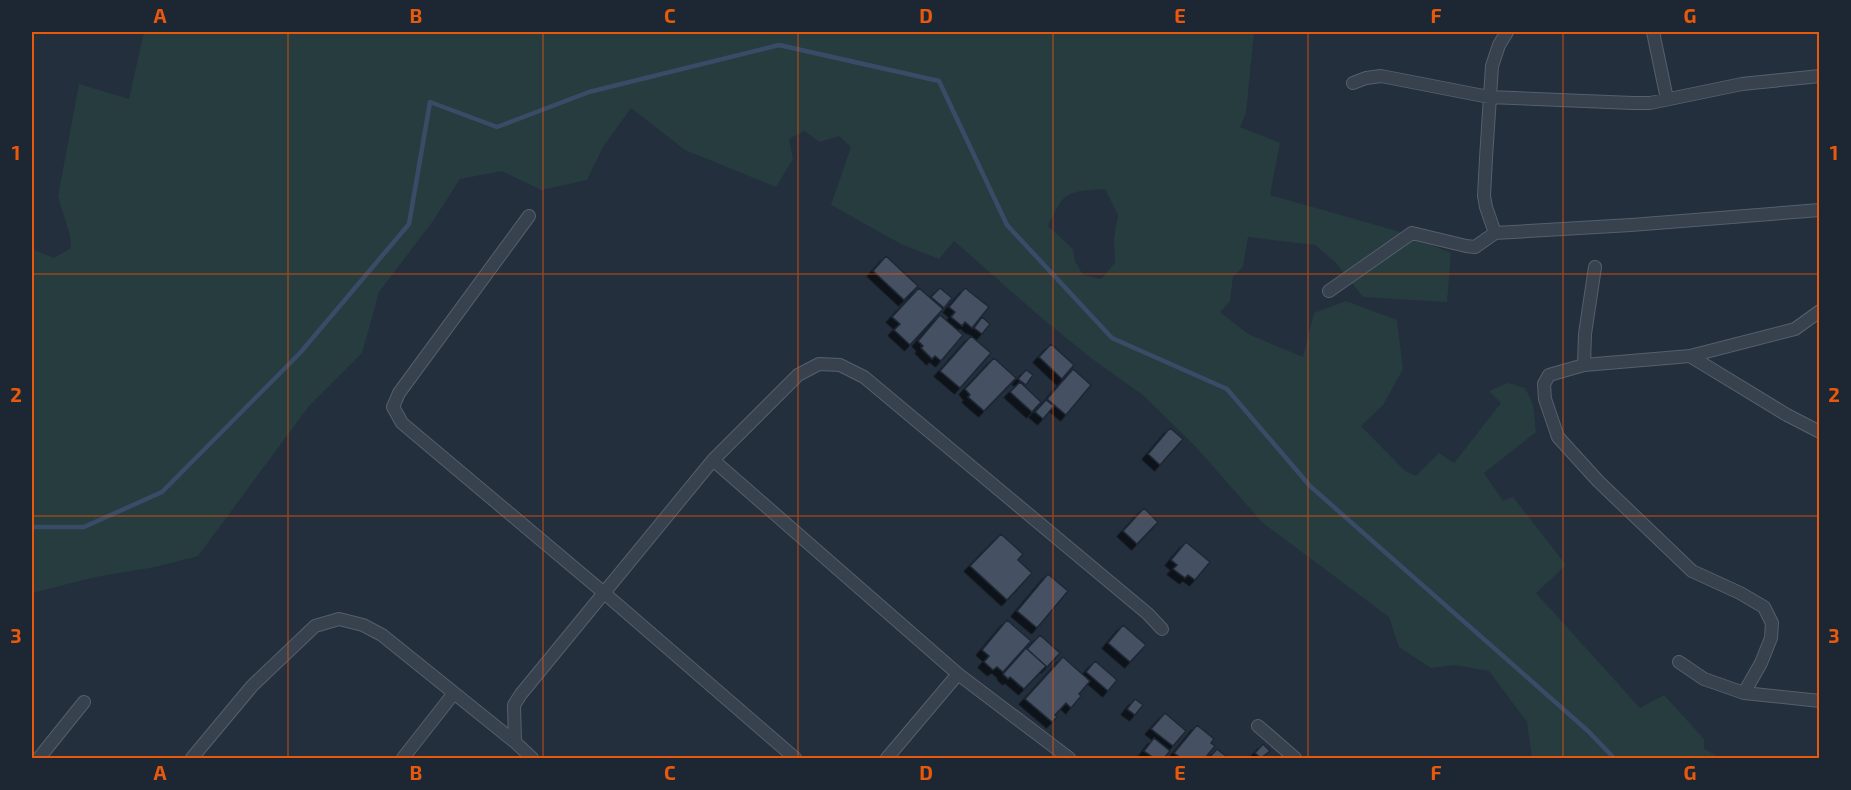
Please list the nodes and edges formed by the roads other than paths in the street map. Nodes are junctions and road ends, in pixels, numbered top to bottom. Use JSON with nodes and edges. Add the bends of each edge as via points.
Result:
{"nodes":[{"id":1,"x":1507,"y":32,"type":"edge"},
{"id":2,"x":1653,"y":32,"type":"edge"},
{"id":3,"x":1820,"y":76,"type":"edge"},
{"id":4,"x":1353,"y":83,"type":"dead end"},
{"id":5,"x":1489,"y":97,"type":"junction"},
{"id":6,"x":1667,"y":99,"type":"junction"},
{"id":7,"x":1820,"y":210,"type":"edge"},
{"id":8,"x":529,"y":216,"type":"dead end"},
{"id":9,"x":1495,"y":233,"type":"junction"},
{"id":10,"x":1594,"y":267,"type":"dead end"},
{"id":11,"x":1329,"y":291,"type":"dead end"},
{"id":12,"x":1820,"y":311,"type":"edge"},
{"id":13,"x":1690,"y":356,"type":"junction"},
{"id":14,"x":1584,"y":365,"type":"junction"},
{"id":15,"x":1820,"y":432,"type":"edge"},
{"id":16,"x":713,"y":460,"type":"junction"},
{"id":17,"x":603,"y":592,"type":"junction"},
{"id":18,"x":1162,"y":629,"type":"dead end"},
{"id":19,"x":1679,"y":662,"type":"dead end"},
{"id":20,"x":958,"y":674,"type":"junction"},
{"id":21,"x":454,"y":693,"type":"junction"},
{"id":22,"x":1744,"y":693,"type":"junction"},
{"id":23,"x":1820,"y":701,"type":"edge"},
{"id":24,"x":84,"y":702,"type":"dead end"},
{"id":25,"x":1258,"y":726,"type":"dead end"},
{"id":26,"x":515,"y":742,"type":"junction"},
{"id":27,"x":39,"y":759,"type":"edge"},
{"id":28,"x":192,"y":759,"type":"edge"},
{"id":29,"x":403,"y":759,"type":"edge"},
{"id":30,"x":532,"y":759,"type":"edge"},
{"id":31,"x":795,"y":759,"type":"edge"},
{"id":32,"x":887,"y":759,"type":"edge"},
{"id":33,"x":1069,"y":759,"type":"edge"},
{"id":34,"x":1295,"y":759,"type":"edge"}],
"edges":[{"from":1,"to":5,"type":"street","via":[[1492,66]]},
{"from":2,"to":6,"type":"street"},
{"from":3,"to":6,"type":"street","via":[[1742,84]]},
{"from":4,"to":5,"type":"street","via":[[1381,76]]},
{"from":5,"to":6,"type":"street","via":[[1633,103]]},
{"from":5,"to":9,"type":"street","via":[[1484,196]]},
{"from":7,"to":9,"type":"street"},
{"from":8,"to":17,"type":"street","via":[[399,393],[393,407],[402,423]]},
{"from":9,"to":11,"type":"street","via":[[1475,247],[1412,233]]},
{"from":10,"to":14,"type":"street"},
{"from":12,"to":13,"type":"street","via":[[1795,329]]},
{"from":13,"to":14,"type":"street"},
{"from":13,"to":15,"type":"street"},
{"from":14,"to":22,"type":"street","via":[[1549,375],[1544,384],[1558,437],[1692,571],[1764,607],[1772,623],[1771,638]]},
{"from":16,"to":17,"type":"street"},
{"from":16,"to":18,"type":"street","via":[[798,375],[819,364],[840,366],[864,377]]},
{"from":16,"to":20,"type":"street"},
{"from":17,"to":26,"type":"street","via":[[514,705]]},
{"from":17,"to":31,"type":"street"},
{"from":19,"to":22,"type":"street","via":[[1704,679]]},
{"from":20,"to":32,"type":"street"},
{"from":20,"to":33,"type":"street"},
{"from":21,"to":26,"type":"street"},
{"from":21,"to":28,"type":"street","via":[[382,635],[339,619],[315,626],[291,648],[252,686]]},
{"from":21,"to":29,"type":"street"},
{"from":22,"to":23,"type":"street"},
{"from":24,"to":27,"type":"street"},
{"from":25,"to":34,"type":"street"},
{"from":26,"to":30,"type":"street"}]}
